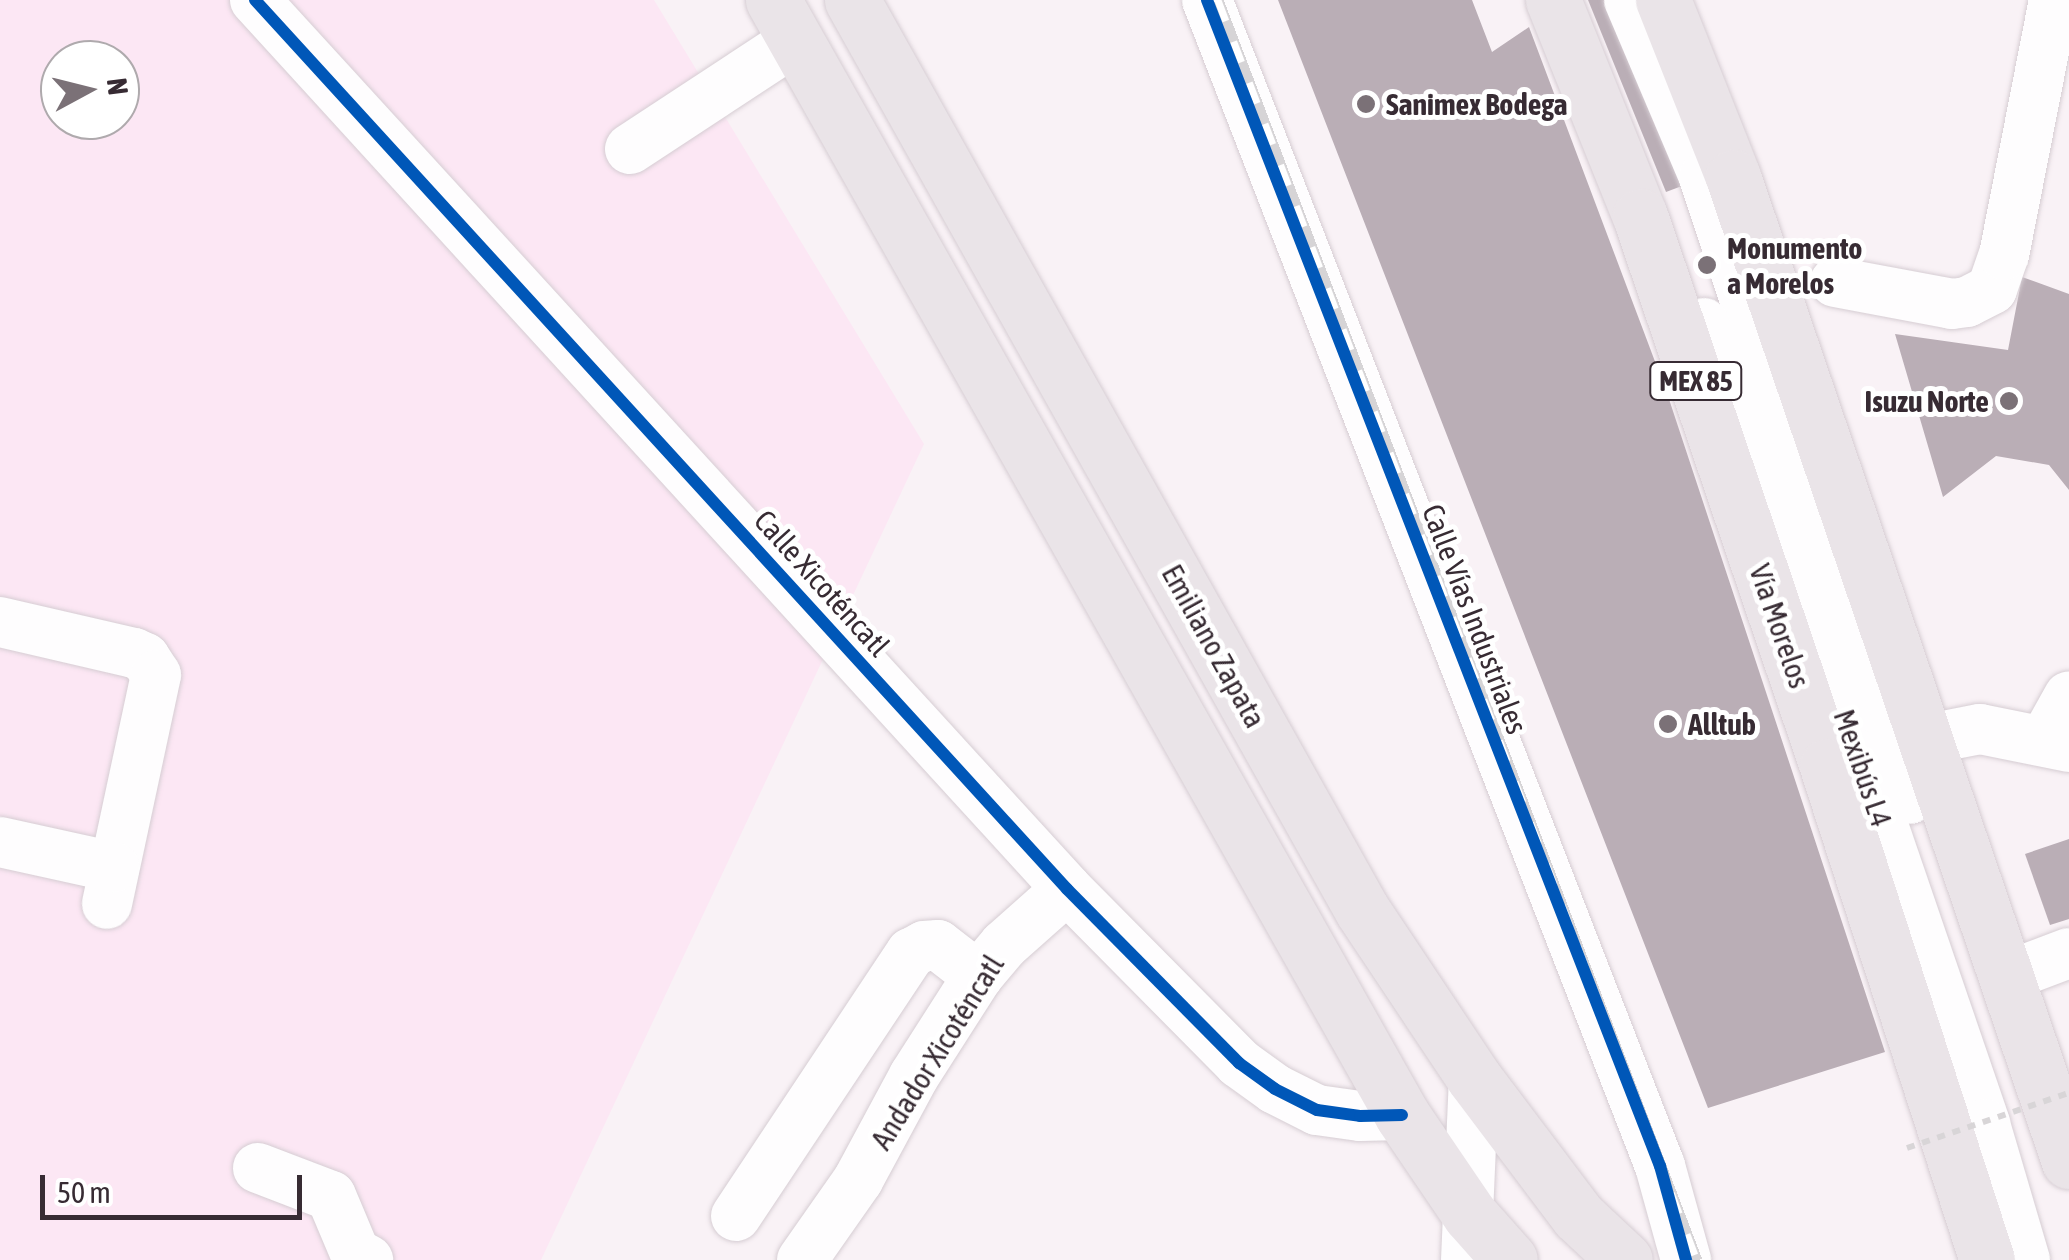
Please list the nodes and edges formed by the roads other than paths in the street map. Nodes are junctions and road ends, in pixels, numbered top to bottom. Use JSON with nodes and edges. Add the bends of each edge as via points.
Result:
{"nodes":[{"id":1,"x":255,"y":0,"type":"edge"},
{"id":2,"x":852,"y":0,"type":"edge"},
{"id":3,"x":1207,"y":0,"type":"edge"},
{"id":4,"x":1553,"y":0,"type":"edge"},
{"id":5,"x":1583,"y":0,"type":"edge"},
{"id":6,"x":1629,"y":0,"type":"edge"},
{"id":7,"x":1662,"y":0,"type":"edge"},
{"id":8,"x":2054,"y":0,"type":"edge"},
{"id":9,"x":785,"y":20,"type":"edge"},
{"id":10,"x":630,"y":149,"type":"dead end"},
{"id":11,"x":1835,"y":282,"type":"dead end"},
{"id":12,"x":0,"y":622,"type":"edge"},
{"id":13,"x":2069,"y":696,"type":"edge"},
{"id":14,"x":2057,"y":744,"type":"edge"},
{"id":15,"x":1876,"y":751,"type":"junction"},
{"id":16,"x":0,"y":842,"type":"edge"},
{"id":17,"x":1068,"y":888,"type":"junction"},
{"id":18,"x":2069,"y":953,"type":"edge"},
{"id":19,"x":978,"y":976,"type":"junction"},
{"id":20,"x":2008,"y":976,"type":"junction"},
{"id":21,"x":1474,"y":1078,"type":"junction"},
{"id":22,"x":1402,"y":1115,"type":"junction"},
{"id":23,"x":2069,"y":1161,"type":"edge"},
{"id":24,"x":258,"y":1168,"type":"dead end"},
{"id":25,"x":1963,"y":1182,"type":"junction"},
{"id":26,"x":736,"y":1216,"type":"dead end"},
{"id":27,"x":1468,"y":1238,"type":"edge"},
{"id":28,"x":368,"y":1260,"type":"edge"},
{"id":29,"x":802,"y":1260,"type":"edge"},
{"id":30,"x":1510,"y":1260,"type":"edge"},
{"id":31,"x":1625,"y":1260,"type":"edge"},
{"id":32,"x":1686,"y":1260,"type":"edge"},
{"id":33,"x":1942,"y":1260,"type":"edge"},
{"id":34,"x":1987,"y":1260,"type":"edge"},
{"id":35,"x":2025,"y":1260,"type":"edge"},
{"id":36,"x":2062,"y":1260,"type":"edge"}],
"edges":[{"from":1,"to":17,"type":"street","name":"Calle Xicoténcatl"},
{"from":2,"to":21,"type":"main road","name":"Emiliano Zapata","via":[[1362,910]]},
{"from":3,"to":32,"type":"street","name":"Calle Vías Industriales","via":[[1660,1166]]},
{"from":4,"to":15,"type":"main road","name":"Vía Morelos","number":"MEX 85","via":[[1640,216]]},
{"from":5,"to":15,"type":"street","name":"Mexibús L4"},
{"from":6,"to":15,"type":"street","name":"Mexibús L4","via":[[1704,176]]},
{"from":7,"to":15,"type":"main road","name":"Vía Morelos","number":"MEX 85","via":[[1733,177]]},
{"from":8,"to":11,"type":"street","via":[[1992,289],[1952,304]]},
{"from":9,"to":10,"type":"street"},
{"from":9,"to":22,"type":"main road"},
{"from":12,"to":16,"type":"street","via":[[134,653],[152,666],[156,690],[111,886]]},
{"from":13,"to":14,"type":"street"},
{"from":14,"to":15,"type":"street","via":[[1980,729]]},
{"from":15,"to":20,"type":"main road","name":"Vía Morelos","number":"MEX 85"},
{"from":15,"to":25,"type":"main road","name":"Vía Morelos","number":"MEX 85"},
{"from":15,"to":35,"type":"street","name":"Mexibús L4"},
{"from":15,"to":36,"type":"street","name":"Mexibús L4"},
{"from":17,"to":19,"type":"street","name":"Andador Xicoténcatl"},
{"from":17,"to":22,"type":"street","name":"Calle Xicoténcatl","via":[[1238,1063],[1275,1089],[1318,1110]]},
{"from":18,"to":20,"type":"street"},
{"from":19,"to":26,"type":"street","via":[[938,945],[911,953]]},
{"from":19,"to":29,"type":"street","name":"Andador Xicoténcatl","via":[[858,1180]]},
{"from":20,"to":23,"type":"main road","name":"Vía Morelos","number":"MEX 85"},
{"from":21,"to":27,"type":"street"},
{"from":21,"to":31,"type":"main road","name":"Emiliano Zapata","via":[[1578,1216]]},
{"from":22,"to":27,"type":"main road"},
{"from":24,"to":28,"type":"street","via":[[331,1196],[355,1253]]},
{"from":25,"to":33,"type":"main road"},
{"from":25,"to":34,"type":"main road","name":"Vía Morelos","number":"MEX 85"},
{"from":27,"to":30,"type":"main road"}]}
